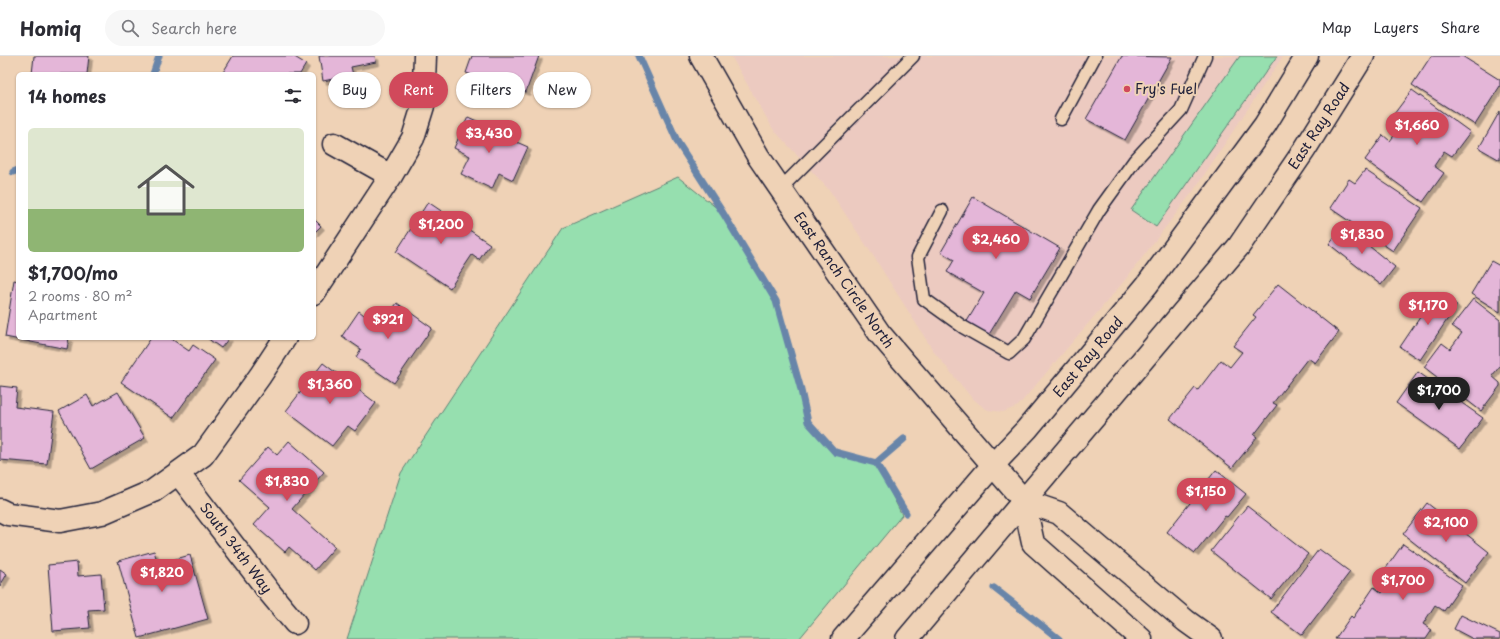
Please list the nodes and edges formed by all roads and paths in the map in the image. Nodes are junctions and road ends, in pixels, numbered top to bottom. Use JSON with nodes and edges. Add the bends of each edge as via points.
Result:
{"nodes":[{"id":1,"x":425,"y":56,"type":"edge"},
{"id":2,"x":701,"y":56,"type":"edge"},
{"id":3,"x":913,"y":56,"type":"edge"},
{"id":4,"x":1095,"y":56,"type":"edge"},
{"id":5,"x":1307,"y":56,"type":"edge"},
{"id":6,"x":1363,"y":56,"type":"edge"},
{"id":7,"x":1200,"y":58,"type":"edge"},
{"id":8,"x":1060,"y":119,"type":"dead end"},
{"id":9,"x":334,"y":144,"type":"dead end"},
{"id":10,"x":391,"y":176,"type":"junction"},
{"id":11,"x":780,"y":189,"type":"junction"},
{"id":12,"x":942,"y":212,"type":"dead end"},
{"id":13,"x":316,"y":290,"type":"edge"},
{"id":14,"x":284,"y":340,"type":"edge"},
{"id":15,"x":993,"y":465,"type":"junction"},
{"id":16,"x":178,"y":473,"type":"junction"},
{"id":17,"x":1017,"y":493,"type":"junction"},
{"id":18,"x":0,"y":510,"type":"edge"},
{"id":19,"x":295,"y":623,"type":"dead end"},
{"id":20,"x":843,"y":639,"type":"edge"},
{"id":21,"x":907,"y":639,"type":"edge"},
{"id":22,"x":1141,"y":639,"type":"edge"},
{"id":23,"x":1211,"y":639,"type":"edge"}],
"edges":[{"from":1,"to":10,"type":"street","via":[[423,106],[413,138]]},
{"from":2,"to":11,"type":"street","name":"East Ranch Circle North","via":[[758,156]]},
{"from":3,"to":11,"type":"lane"},
{"from":4,"to":8,"type":"lane"},
{"from":5,"to":15,"type":"street","name":"East Ray Road","via":[[1265,125],[1147,285],[1027,429]]},
{"from":6,"to":17,"type":"street","name":"East Ray Road","via":[[1305,149],[1239,246]]},
{"from":7,"to":12,"type":"lane","via":[[1181,110],[1135,160],[1099,210],[1024,339],[1009,353],[963,327],[924,299],[918,257]]},
{"from":9,"to":10,"type":"street"},
{"from":10,"to":13,"type":"street"},
{"from":11,"to":15,"type":"street","name":"East Ranch Circle North","via":[[880,334]]},
{"from":14,"to":16,"type":"street","via":[[203,454]]},
{"from":15,"to":17,"type":"street","name":"East Ranch Circle North"},
{"from":15,"to":20,"type":"street","name":"East Ray Road"},
{"from":16,"to":18,"type":"street","via":[[153,491],[102,513],[60,521],[8,514]]},
{"from":16,"to":19,"type":"street","name":"South 34th Way"},
{"from":17,"to":21,"type":"street","name":"East Ray Road"},
{"from":17,"to":22,"type":"street","via":[[1033,543]]},
{"from":17,"to":23,"type":"street","via":[[1059,513],[1186,621]]}]}
